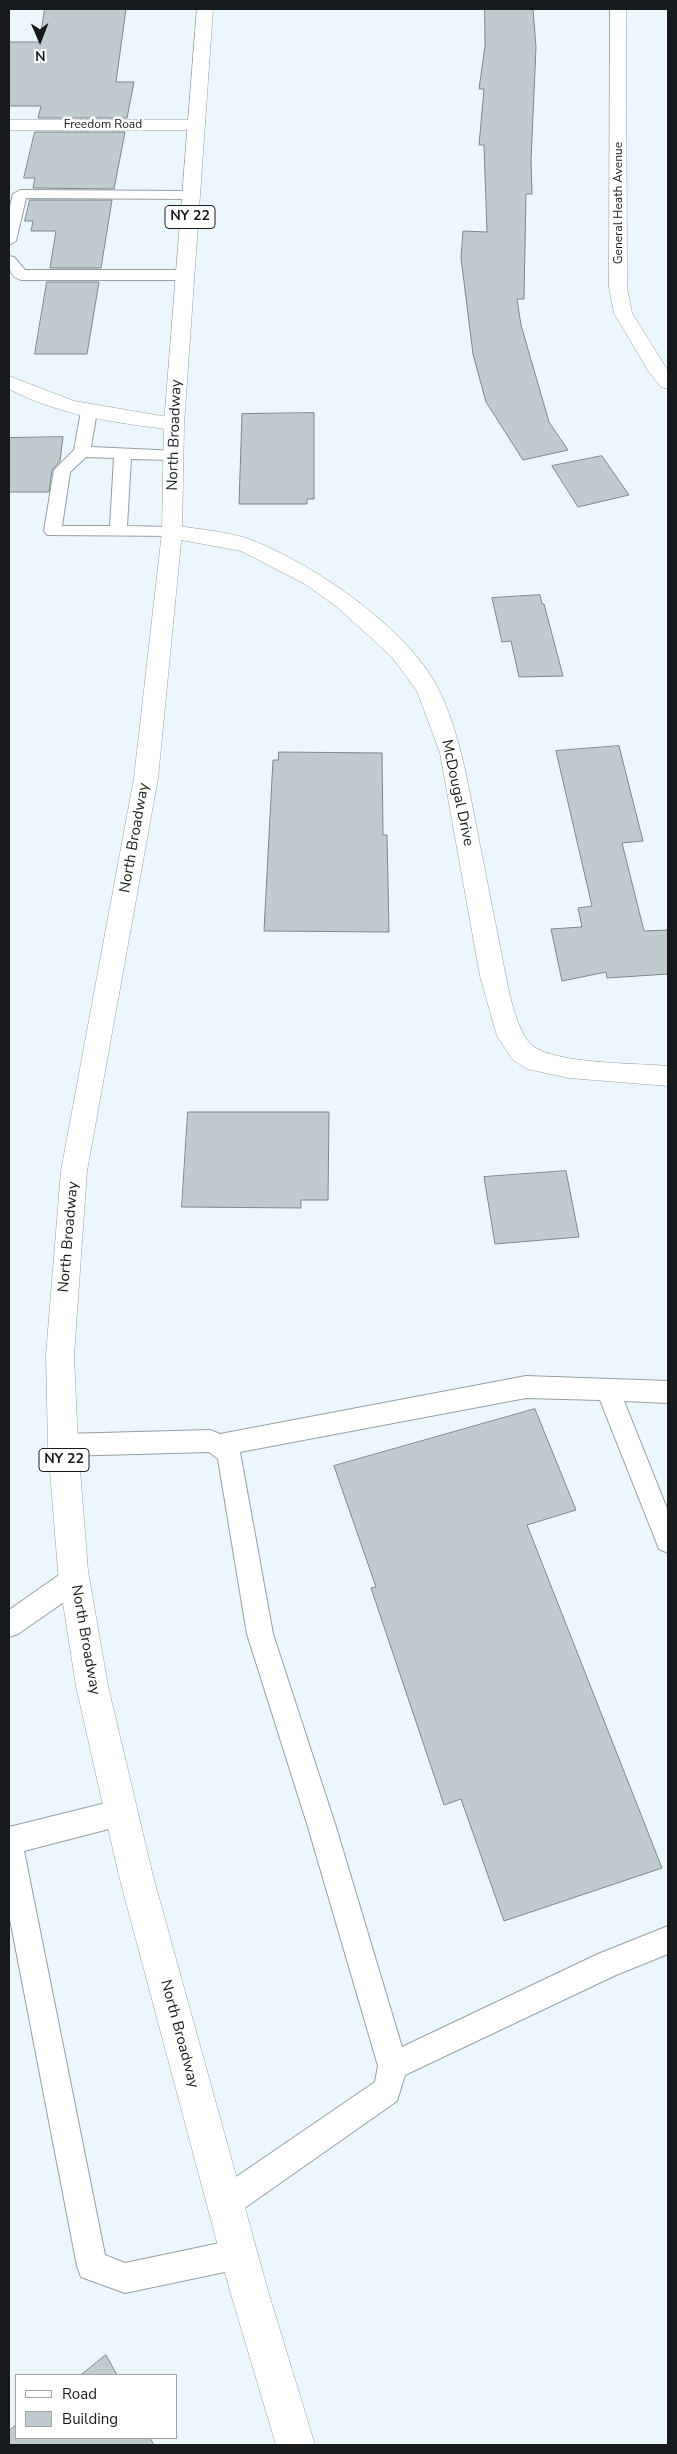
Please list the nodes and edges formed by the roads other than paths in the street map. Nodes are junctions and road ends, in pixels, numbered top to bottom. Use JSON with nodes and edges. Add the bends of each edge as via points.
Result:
{"nodes":[{"id":1,"x":205,"y":9,"type":"edge"},
{"id":2,"x":618,"y":9,"type":"edge"},
{"id":3,"x":9,"y":125,"type":"edge"},
{"id":4,"x":196,"y":125,"type":"junction"},
{"id":5,"x":191,"y":195,"type":"junction"},
{"id":6,"x":9,"y":241,"type":"edge"},
{"id":7,"x":9,"y":260,"type":"edge"},
{"id":8,"x":185,"y":275,"type":"junction"},
{"id":9,"x":9,"y":382,"type":"edge"},
{"id":10,"x":668,"y":384,"type":"edge"},
{"id":11,"x":89,"y":411,"type":"junction"},
{"id":12,"x":174,"y":424,"type":"junction"},
{"id":13,"x":82,"y":452,"type":"junction"},
{"id":14,"x":123,"y":453,"type":"junction"},
{"id":15,"x":173,"y":455,"type":"junction"},
{"id":16,"x":118,"y":531,"type":"junction"},
{"id":17,"x":172,"y":532,"type":"junction"},
{"id":18,"x":668,"y":1076,"type":"edge"},
{"id":19,"x":608,"y":1390,"type":"junction"},
{"id":20,"x":668,"y":1392,"type":"edge"},
{"id":21,"x":62,"y":1445,"type":"junction"},
{"id":22,"x":219,"y":1445,"type":"junction"},
{"id":23,"x":668,"y":1541,"type":"edge"},
{"id":24,"x":75,"y":1579,"type":"junction"},
{"id":25,"x":9,"y":1625,"type":"edge"},
{"id":26,"x":122,"y":1813,"type":"junction"},
{"id":27,"x":9,"y":1843,"type":"edge"},
{"id":28,"x":668,"y":1940,"type":"edge"},
{"id":29,"x":394,"y":2066,"type":"junction"},
{"id":30,"x":225,"y":2203,"type":"junction"},
{"id":31,"x":239,"y":2254,"type":"junction"},
{"id":32,"x":296,"y":2445,"type":"edge"}],
"edges":[{"from":1,"to":4,"type":"main road","name":"North Broadway","number":"NY 22"},
{"from":2,"to":10,"type":"main road","name":"General Heath Avenue","via":[[618,287],[623,313]]},
{"from":3,"to":4,"type":"main road","name":"Freedom Road"},
{"from":4,"to":5,"type":"main road","name":"North Broadway","number":"NY 22"},
{"from":5,"to":6,"type":"lane","via":[[20,194]]},
{"from":5,"to":8,"type":"main road","name":"North Broadway","number":"NY 22"},
{"from":7,"to":8,"type":"lane","via":[[21,275]]},
{"from":8,"to":12,"type":"main road","name":"North Broadway","number":"NY 22"},
{"from":9,"to":11,"type":"main road","via":[[40,396]]},
{"from":11,"to":12,"type":"main road"},
{"from":11,"to":13,"type":"lane"},
{"from":12,"to":15,"type":"main road","name":"North Broadway","number":"NY 22"},
{"from":13,"to":14,"type":"lane"},
{"from":13,"to":16,"type":"lane","via":[[62,470],[53,531]]},
{"from":14,"to":15,"type":"lane"},
{"from":14,"to":16,"type":"lane"},
{"from":15,"to":17,"type":"main road","name":"North Broadway","number":"NY 22"},
{"from":16,"to":17,"type":"lane"},
{"from":17,"to":18,"type":"main road","name":"McDougal Drive","via":[[246,545],[313,580],[344,601],[400,652],[427,689],[451,753],[493,976],[510,1036],[521,1052],[536,1062],[569,1068]]},
{"from":17,"to":21,"type":"main road","name":"North Broadway","number":"NY 22","via":[[146,778],[74,1172],[60,1355]]},
{"from":19,"to":20,"type":"lane"},
{"from":19,"to":22,"type":"lane","via":[[526,1387]]},
{"from":19,"to":23,"type":"lane"},
{"from":21,"to":22,"type":"lane","via":[[210,1441]]},
{"from":21,"to":24,"type":"main road","name":"North Broadway","number":"NY 22"},
{"from":22,"to":29,"type":"lane","via":[[229,1454],[231,1461],[260,1634]]},
{"from":24,"to":25,"type":"lane"},
{"from":24,"to":26,"type":"main road","name":"North Broadway","number":"NY 22","via":[[92,1686]]},
{"from":26,"to":27,"type":"lane"},
{"from":26,"to":30,"type":"main road","name":"North Broadway","number":"NY 22","via":[[136,1876]]},
{"from":27,"to":31,"type":"lane","via":[[92,2266],[125,2278]]},
{"from":28,"to":29,"type":"lane","via":[[608,1964]]},
{"from":29,"to":30,"type":"lane","via":[[387,2091]]},
{"from":30,"to":31,"type":"main road","name":"North Broadway","number":"NY 22"},
{"from":31,"to":32,"type":"main road","name":"North Broadway","number":"NY 22"}]}
